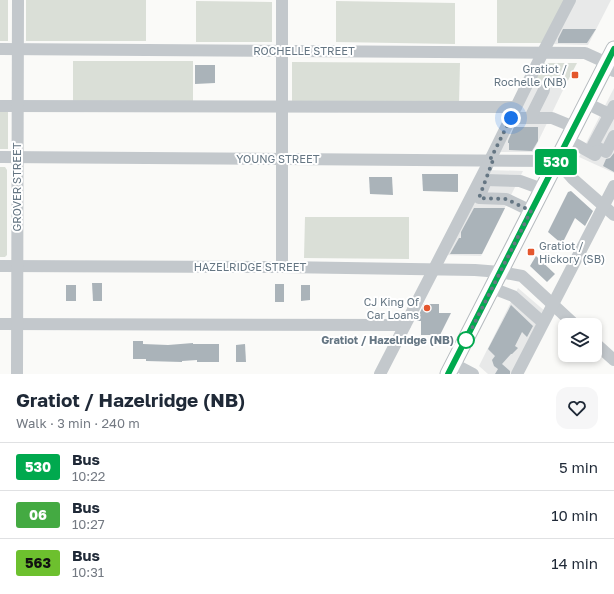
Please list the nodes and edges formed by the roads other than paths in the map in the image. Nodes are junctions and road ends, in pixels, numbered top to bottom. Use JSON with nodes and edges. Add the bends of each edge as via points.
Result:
{"nodes":[{"id":1,"x":18,"y":0,"type":"edge"},
{"id":2,"x":282,"y":0,"type":"edge"},
{"id":3,"x":570,"y":0,"type":"edge"},
{"id":4,"x":0,"y":49,"type":"edge"},
{"id":5,"x":18,"y":49,"type":"junction"},
{"id":6,"x":614,"y":49,"type":"edge"},
{"id":7,"x":282,"y":51,"type":"junction"},
{"id":8,"x":543,"y":52,"type":"junction"},
{"id":9,"x":610,"y":67,"type":"edge"},
{"id":10,"x":544,"y":90,"type":"dead end"},
{"id":11,"x":586,"y":103,"type":"junction"},
{"id":12,"x":0,"y":106,"type":"edge"},
{"id":13,"x":18,"y":106,"type":"junction"},
{"id":14,"x":282,"y":107,"type":"junction"},
{"id":15,"x":513,"y":112,"type":"junction"},
{"id":16,"x":530,"y":118,"type":"junction"},
{"id":17,"x":607,"y":130,"type":"edge"},
{"id":18,"x":571,"y":133,"type":"junction"},
{"id":19,"x":0,"y":157,"type":"edge"},
{"id":20,"x":18,"y":158,"type":"junction"},
{"id":21,"x":282,"y":159,"type":"junction"},
{"id":22,"x":492,"y":160,"type":"junction"},
{"id":23,"x":557,"y":161,"type":"junction"},
{"id":24,"x":486,"y":180,"type":"junction"},
{"id":25,"x":514,"y":181,"type":"junction"},
{"id":26,"x":614,"y":186,"type":"edge"},
{"id":27,"x":542,"y":189,"type":"junction"},
{"id":28,"x":506,"y":199,"type":"junction"},
{"id":29,"x":603,"y":206,"type":"junction"},
{"id":30,"x":531,"y":211,"type":"junction"},
{"id":31,"x":614,"y":216,"type":"edge"},
{"id":32,"x":0,"y":266,"type":"edge"},
{"id":33,"x":17,"y":266,"type":"junction"},
{"id":34,"x":282,"y":267,"type":"junction"},
{"id":35,"x":433,"y":269,"type":"junction"},
{"id":36,"x":500,"y":272,"type":"junction"},
{"id":37,"x":492,"y":288,"type":"junction"},
{"id":38,"x":553,"y":305,"type":"junction"},
{"id":39,"x":567,"y":318,"type":"edge"},
{"id":40,"x":540,"y":320,"type":"dead end"},
{"id":41,"x":0,"y":324,"type":"edge"},
{"id":42,"x":17,"y":325,"type":"junction"},
{"id":43,"x":405,"y":325,"type":"junction"},
{"id":44,"x":602,"y":349,"type":"edge"},
{"id":45,"x":614,"y":360,"type":"edge"},
{"id":46,"x":451,"y":369,"type":"edge"},
{"id":47,"x":17,"y":374,"type":"edge"},
{"id":48,"x":380,"y":374,"type":"edge"},
{"id":49,"x":473,"y":374,"type":"edge"},
{"id":50,"x":517,"y":374,"type":"edge"}],
"edges":[{"from":1,"to":5,"type":"street","name":"GROVER STREET"},
{"from":2,"to":7,"type":"street"},
{"from":3,"to":8,"type":"street"},
{"from":4,"to":5,"type":"street","name":"ROCHELLE STREET"},
{"from":5,"to":7,"type":"street","name":"ROCHELLE STREET"},
{"from":5,"to":13,"type":"street","name":"GROVER STREET"},
{"from":6,"to":9,"type":"main road"},
{"from":7,"to":8,"type":"street","name":"ROCHELLE STREET"},
{"from":7,"to":14,"type":"street"},
{"from":8,"to":9,"type":"street","name":"ROCHELLE STREET","via":[[585,53]]},
{"from":8,"to":15,"type":"street"},
{"from":9,"to":11,"type":"main road"},
{"from":10,"to":16,"type":"street"},
{"from":11,"to":17,"type":"street"},
{"from":11,"to":18,"type":"main road"},
{"from":12,"to":13,"type":"street"},
{"from":13,"to":14,"type":"street"},
{"from":13,"to":20,"type":"street","name":"GROVER STREET"},
{"from":14,"to":15,"type":"street"},
{"from":14,"to":21,"type":"street"},
{"from":15,"to":16,"type":"street"},
{"from":15,"to":22,"type":"street"},
{"from":16,"to":18,"type":"street","via":[[552,118]]},
{"from":17,"to":18,"type":"street","via":[[595,154]]},
{"from":18,"to":23,"type":"main road"},
{"from":19,"to":20,"type":"street","name":"YOUNG STREET"},
{"from":20,"to":21,"type":"street","name":"YOUNG STREET"},
{"from":20,"to":33,"type":"street","name":"GROVER STREET"},
{"from":21,"to":22,"type":"street","name":"YOUNG STREET"},
{"from":21,"to":34,"type":"street"},
{"from":22,"to":23,"type":"street","name":"YOUNG STREET"},
{"from":22,"to":24,"type":"street"},
{"from":22,"to":35,"type":"street"},
{"from":23,"to":27,"type":"main road"},
{"from":23,"to":29,"type":"street"},
{"from":24,"to":25,"type":"street"},
{"from":24,"to":28,"type":"street","via":[[479,198]]},
{"from":25,"to":27,"type":"street"},
{"from":25,"to":28,"type":"street"},
{"from":26,"to":29,"type":"street"},
{"from":27,"to":30,"type":"main road"},
{"from":28,"to":30,"type":"street"},
{"from":29,"to":31,"type":"street"},
{"from":29,"to":38,"type":"street"},
{"from":30,"to":36,"type":"main road"},
{"from":32,"to":33,"type":"street","name":"HAZELRIDGE STREET"},
{"from":33,"to":34,"type":"street","name":"HAZELRIDGE STREET"},
{"from":33,"to":42,"type":"street","name":"GROVER STREET"},
{"from":34,"to":35,"type":"street","name":"HAZELRIDGE STREET"},
{"from":35,"to":36,"type":"street","name":"HAZELRIDGE STREET"},
{"from":35,"to":43,"type":"street"},
{"from":36,"to":37,"type":"main road"},
{"from":36,"to":38,"type":"street","name":"HAZELRIDGE STREET","via":[[522,276]]},
{"from":37,"to":40,"type":"street","via":[[513,296]]},
{"from":37,"to":46,"type":"main road"},
{"from":38,"to":39,"type":"street","name":"HAZELRIDGE STREET"},
{"from":38,"to":50,"type":"street"},
{"from":41,"to":42,"type":"street"},
{"from":42,"to":43,"type":"street"},
{"from":42,"to":47,"type":"street","name":"GROVER STREET"},
{"from":43,"to":48,"type":"street"},
{"from":44,"to":45,"type":"street"},
{"from":46,"to":49,"type":"street"}]}
